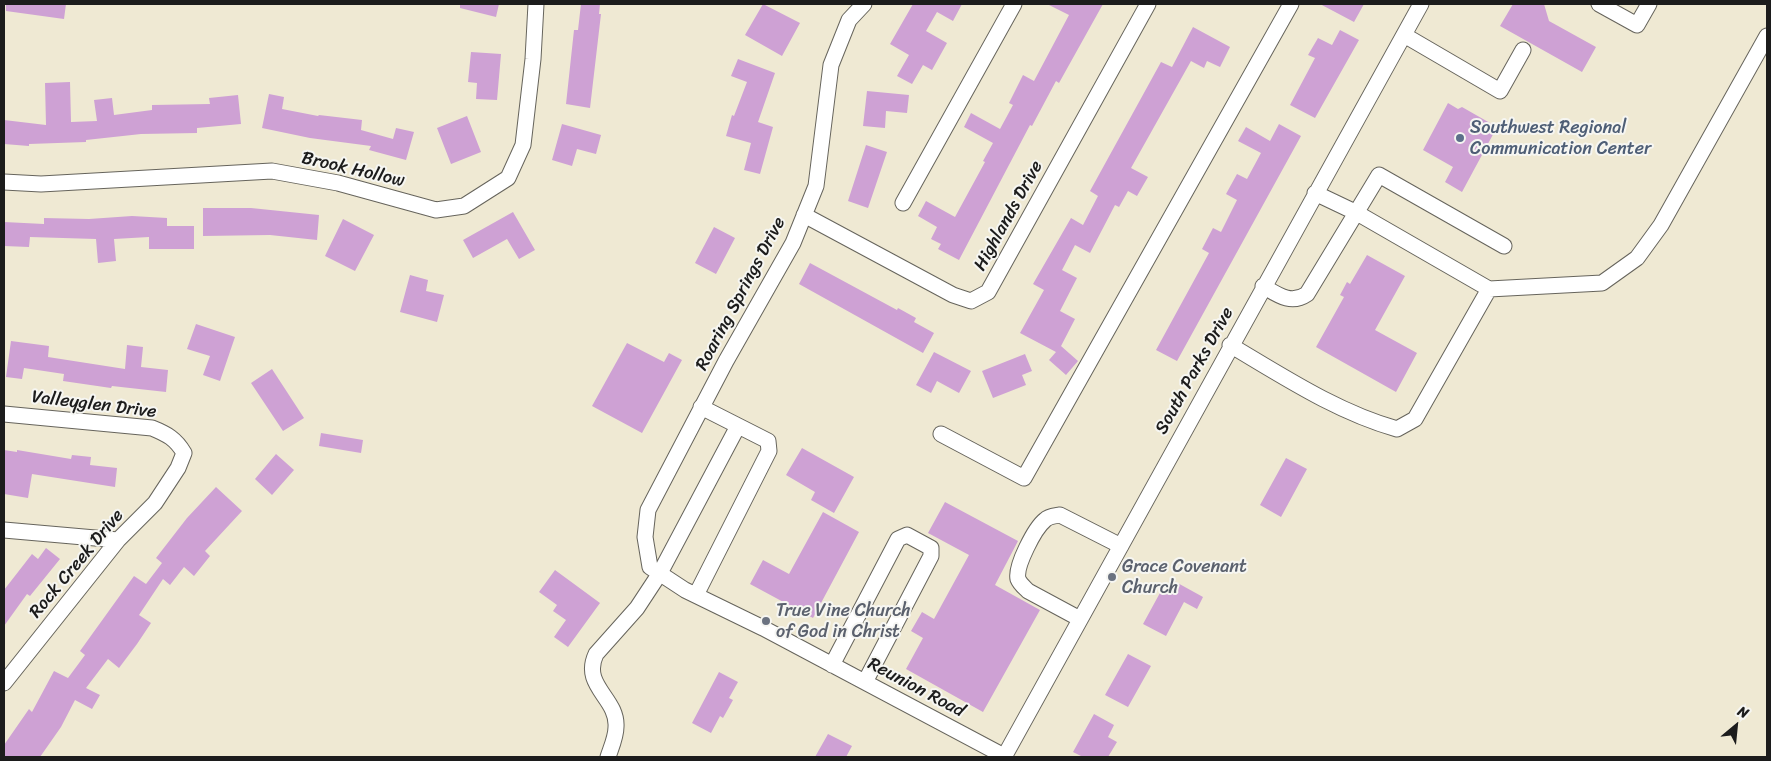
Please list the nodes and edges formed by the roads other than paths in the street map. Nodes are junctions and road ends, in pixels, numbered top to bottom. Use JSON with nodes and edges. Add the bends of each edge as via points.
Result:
{"nodes":[{"id":1,"x":536,"y":4,"type":"edge"},
{"id":2,"x":864,"y":4,"type":"edge"},
{"id":3,"x":1014,"y":4,"type":"edge"},
{"id":4,"x":1148,"y":4,"type":"edge"},
{"id":5,"x":1291,"y":4,"type":"edge"},
{"id":6,"x":1421,"y":4,"type":"edge"},
{"id":7,"x":1598,"y":4,"type":"edge"},
{"id":8,"x":1648,"y":4,"type":"edge"},
{"id":9,"x":1404,"y":35,"type":"junction"},
{"id":10,"x":1767,"y":36,"type":"edge"},
{"id":11,"x":1523,"y":50,"type":"dead end"},
{"id":12,"x":4,"y":182,"type":"edge"},
{"id":13,"x":1316,"y":193,"type":"junction"},
{"id":14,"x":903,"y":203,"type":"dead end"},
{"id":15,"x":1357,"y":213,"type":"junction"},
{"id":16,"x":804,"y":215,"type":"junction"},
{"id":17,"x":1504,"y":246,"type":"dead end"},
{"id":18,"x":1263,"y":286,"type":"junction"},
{"id":19,"x":1489,"y":289,"type":"junction"},
{"id":20,"x":1230,"y":345,"type":"junction"},
{"id":21,"x":701,"y":407,"type":"junction"},
{"id":22,"x":4,"y":414,"type":"edge"},
{"id":23,"x":738,"y":426,"type":"junction"},
{"id":24,"x":941,"y":434,"type":"dead end"},
{"id":25,"x":178,"y":468,"type":"joint"},
{"id":26,"x":648,"y":510,"type":"joint"},
{"id":27,"x":4,"y":530,"type":"edge"},
{"id":28,"x":118,"y":540,"type":"junction"},
{"id":29,"x":1121,"y":546,"type":"junction"},
{"id":30,"x":660,"y":573,"type":"junction"},
{"id":31,"x":696,"y":595,"type":"junction"},
{"id":32,"x":1080,"y":619,"type":"junction"},
{"id":33,"x":832,"y":665,"type":"junction"},
{"id":34,"x":865,"y":682,"type":"junction"},
{"id":35,"x":4,"y":683,"type":"edge"},
{"id":36,"x":608,"y":757,"type":"edge"},
{"id":37,"x":1004,"y":757,"type":"edge"}],
"edges":[{"from":1,"to":12,"type":"street","name":"Brook Hollow","via":[[523,146],[508,178],[464,206],[436,210],[338,183],[272,171],[41,184]]},
{"from":2,"to":16,"type":"street","name":"Roaring Springs Drive","via":[[849,20],[831,65],[816,186]]},
{"from":3,"to":14,"type":"street"},
{"from":4,"to":16,"type":"street","name":"Highlands Drive","via":[[988,292],[972,301],[953,295]]},
{"from":5,"to":24,"type":"street","via":[[1024,478]]},
{"from":6,"to":9,"type":"street","name":"South Parks Drive"},
{"from":7,"to":8,"type":"street","via":[[1637,25]]},
{"from":9,"to":11,"type":"street","via":[[1500,91]]},
{"from":9,"to":13,"type":"street","name":"South Parks Drive"},
{"from":10,"to":19,"type":"street","via":[[1661,225],[1638,258],[1602,283]]},
{"from":13,"to":15,"type":"street"},
{"from":13,"to":18,"type":"street","name":"South Parks Drive"},
{"from":15,"to":17,"type":"street","via":[[1379,175]]},
{"from":15,"to":18,"type":"street","via":[[1306,294],[1294,300],[1287,299]]},
{"from":15,"to":19,"type":"street"},
{"from":16,"to":21,"type":"street","name":"Roaring Springs Drive","via":[[793,243]]},
{"from":18,"to":20,"type":"street","name":"South Parks Drive"},
{"from":19,"to":20,"type":"street","via":[[1414,419],[1397,429],[1364,420]]},
{"from":20,"to":29,"type":"street","name":"South Parks Drive"},
{"from":21,"to":23,"type":"street"},
{"from":21,"to":26,"type":"street","name":"Roaring Springs Drive"},
{"from":22,"to":25,"type":"street","name":"Valleyglen Drive","via":[[152,428],[178,442],[184,453]]},
{"from":23,"to":30,"type":"street"},
{"from":23,"to":31,"type":"street","via":[[768,441],[769,451]]},
{"from":25,"to":28,"type":"street","name":"Rock Creek Drive","via":[[155,503]]},
{"from":26,"to":30,"type":"street","name":"Reunion Road","via":[[644,536],[650,567]]},
{"from":27,"to":28,"type":"street"},
{"from":28,"to":35,"type":"street","name":"Rock Creek Drive"},
{"from":29,"to":32,"type":"street","name":"South Parks Drive"},
{"from":29,"to":32,"type":"street","via":[[1060,515],[1051,516],[1039,528],[1020,562],[1018,578],[1028,591]]},
{"from":30,"to":31,"type":"street","name":"Reunion Road"},
{"from":30,"to":36,"type":"street","via":[[592,663],[592,677],[617,726]]},
{"from":31,"to":33,"type":"street","name":"Reunion Road"},
{"from":32,"to":37,"type":"street","name":"South Parks Drive"},
{"from":33,"to":34,"type":"street","name":"Reunion Road"},
{"from":33,"to":34,"type":"street","via":[[898,539],[907,535],[931,548],[932,556]]},
{"from":34,"to":37,"type":"street","name":"Reunion Road"}]}
